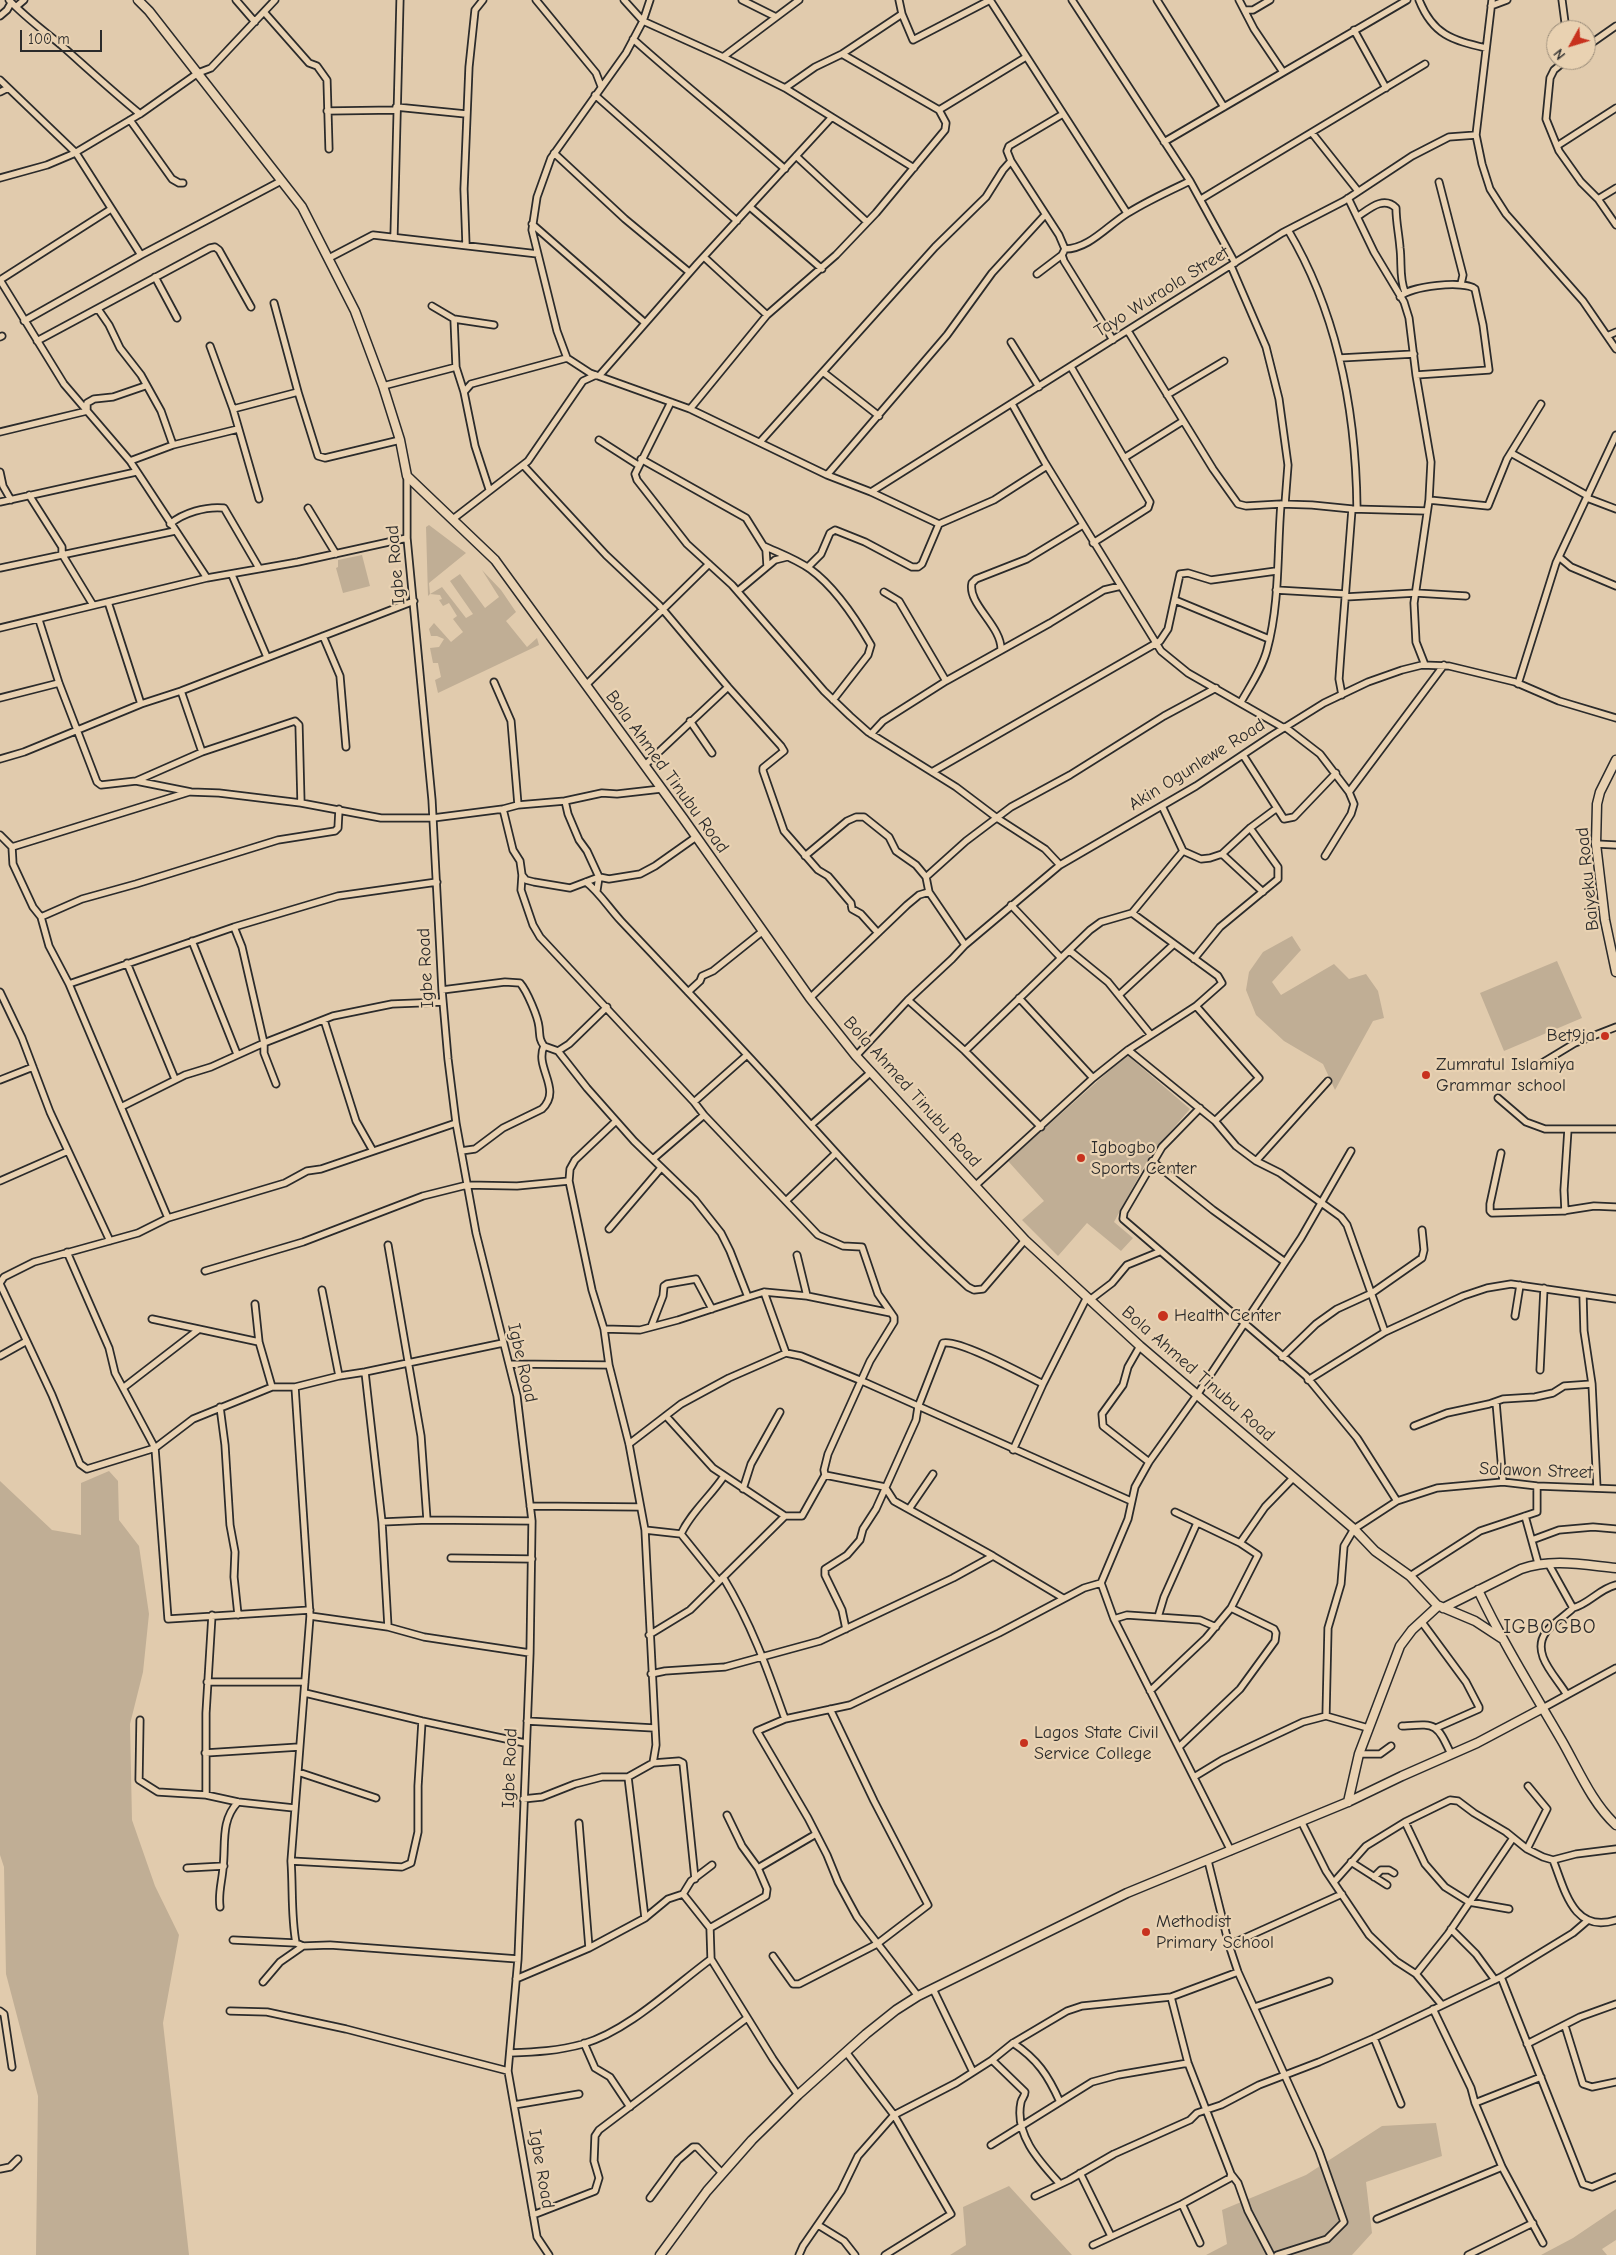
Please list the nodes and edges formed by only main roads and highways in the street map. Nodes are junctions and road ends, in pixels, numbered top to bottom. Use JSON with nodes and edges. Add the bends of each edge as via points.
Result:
{"nodes":[{"id":1,"x":138,"y":0,"type":"edge"},
{"id":2,"x":1616,"y":760,"type":"edge"},
{"id":3,"x":1616,"y":970,"type":"edge"},
{"id":4,"x":1616,"y":1568,"type":"edge"},
{"id":5,"x":1478,"y":1590,"type":"junction"},
{"id":6,"x":1441,"y":1607,"type":"junction"},
{"id":7,"x":1501,"y":1638,"type":"junction"},
{"id":8,"x":1543,"y":1708,"type":"junction"},
{"id":9,"x":1348,"y":1802,"type":"junction"},
{"id":10,"x":1615,"y":1823,"type":"edge"},
{"id":11,"x":660,"y":2255,"type":"edge"}],
"edges":[{"from":1,"to":6,"type":"main road","name":"Bola Ahmed Tinubu Road","via":[[302,208],[355,311],[383,386],[400,440],[407,476],[495,560],[810,998],[856,1056],[1025,1240],[1140,1346],[1376,1551],[1410,1576]]},
{"from":2,"to":3,"type":"main road","name":"Baiyeku Road","via":[[1597,804],[1596,844],[1605,920]]},
{"from":4,"to":5,"type":"main road","via":[[1538,1563]]},
{"from":5,"to":6,"type":"main road"},
{"from":5,"to":7,"type":"main road"},
{"from":6,"to":7,"type":"main road","via":[[1474,1621]]},
{"from":6,"to":9,"type":"main road","via":[[1423,1619],[1400,1646],[1359,1754]]},
{"from":7,"to":8,"type":"main road"},
{"from":8,"to":9,"type":"main road","via":[[1500,1732]]},
{"from":8,"to":10,"type":"main road","via":[[1599,1805]]},
{"from":9,"to":11,"type":"main road","via":[[1127,1893],[918,1996],[896,2010],[798,2095],[722,2173]]}]}
